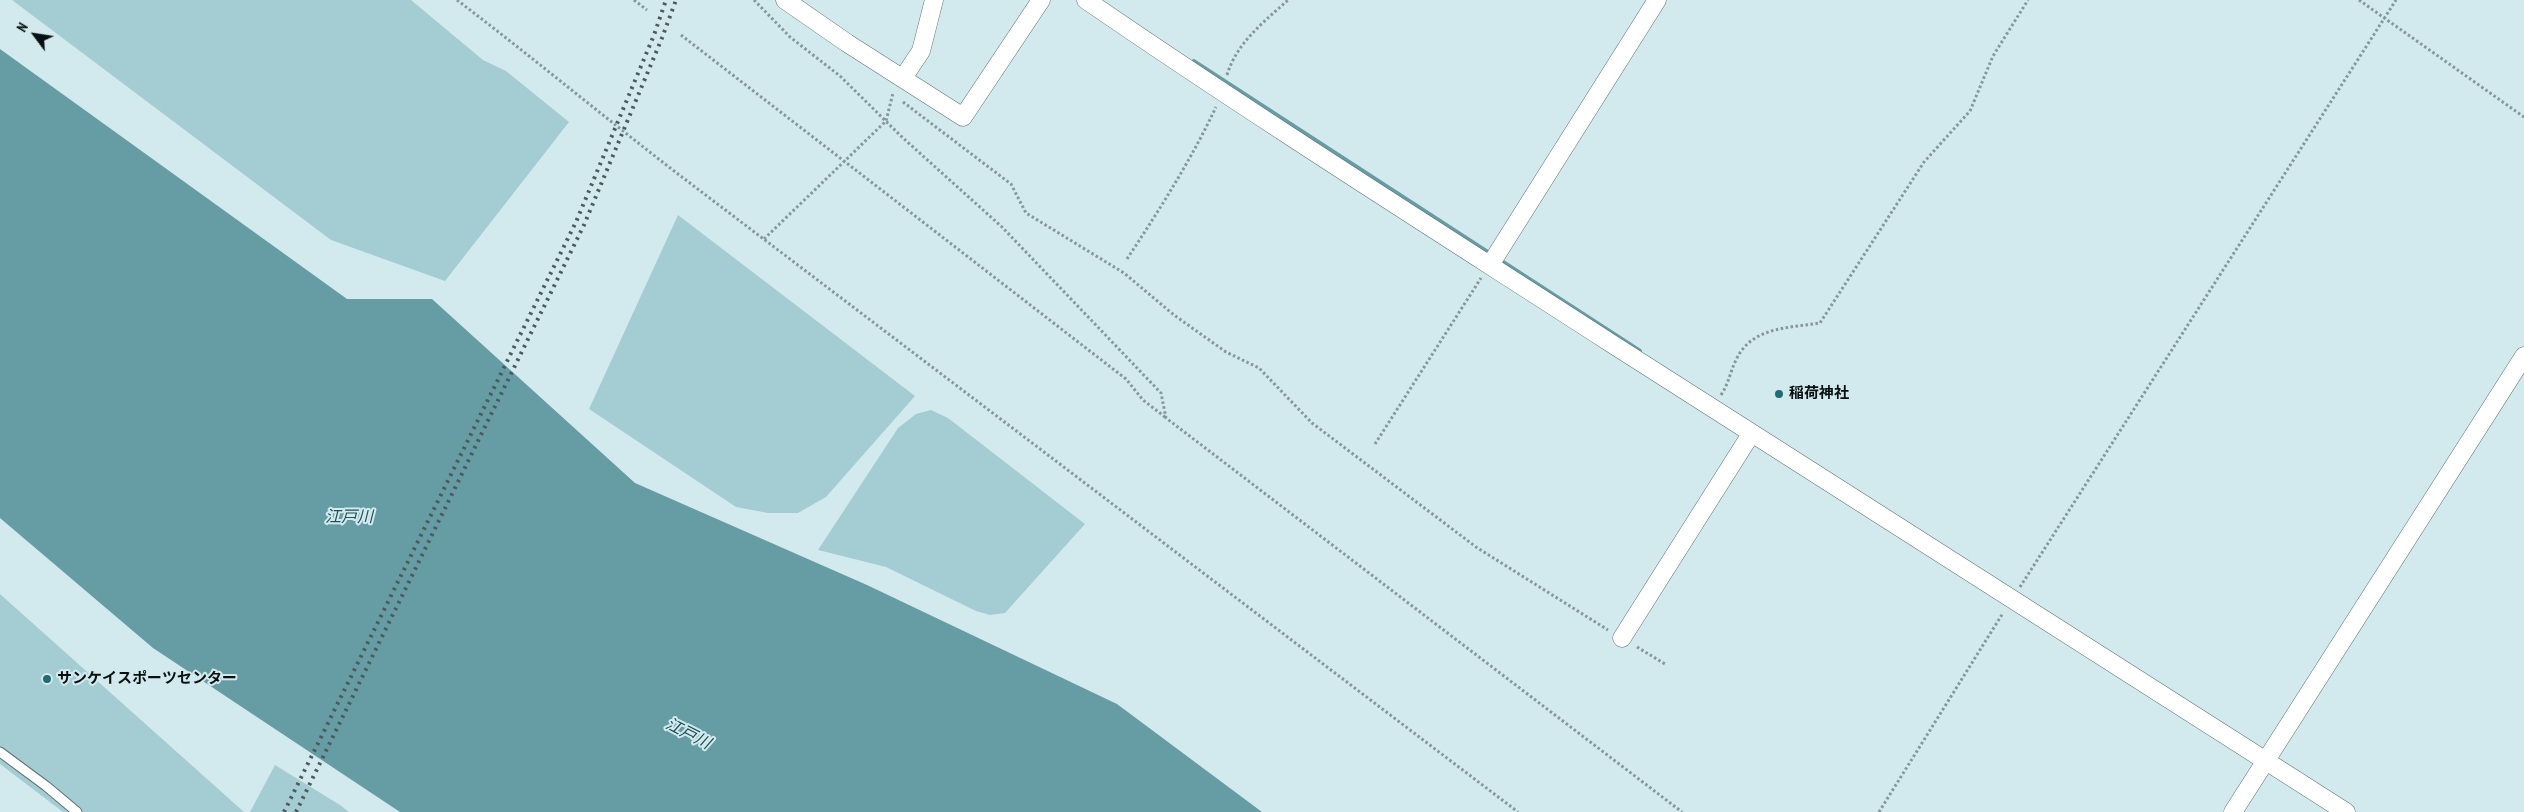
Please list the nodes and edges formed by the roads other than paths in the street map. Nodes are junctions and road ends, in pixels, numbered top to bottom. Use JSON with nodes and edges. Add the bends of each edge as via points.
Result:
{"nodes":[{"id":1,"x":786,"y":0,"type":"edge"},
{"id":2,"x":934,"y":0,"type":"edge"},
{"id":3,"x":1041,"y":0,"type":"edge"},
{"id":4,"x":1086,"y":0,"type":"edge"},
{"id":5,"x":1657,"y":0,"type":"edge"},
{"id":6,"x":903,"y":78,"type":"junction"},
{"id":7,"x":1494,"y":258,"type":"junction"},
{"id":8,"x":2524,"y":356,"type":"edge"},
{"id":9,"x":1751,"y":434,"type":"junction"},
{"id":10,"x":1622,"y":638,"type":"road end"},
{"id":11,"x":0,"y":752,"type":"edge"},
{"id":12,"x":2264,"y":761,"type":"junction"},
{"id":13,"x":77,"y":812,"type":"edge"},
{"id":14,"x":2233,"y":812,"type":"edge"},
{"id":15,"x":2346,"y":812,"type":"edge"}],
"edges":[{"from":1,"to":6,"type":"street"},
{"from":2,"to":6,"type":"street","via":[[921,51]]},
{"from":3,"to":6,"type":"street","via":[[963,117]]},
{"from":4,"to":7,"type":"street","via":[[1222,94]]},
{"from":5,"to":7,"type":"street"},
{"from":7,"to":9,"type":"street"},
{"from":8,"to":12,"type":"street"},
{"from":9,"to":10,"type":"street"},
{"from":9,"to":12,"type":"street"},
{"from":11,"to":13,"type":"lane"},
{"from":12,"to":14,"type":"street"},
{"from":12,"to":15,"type":"street"}]}
